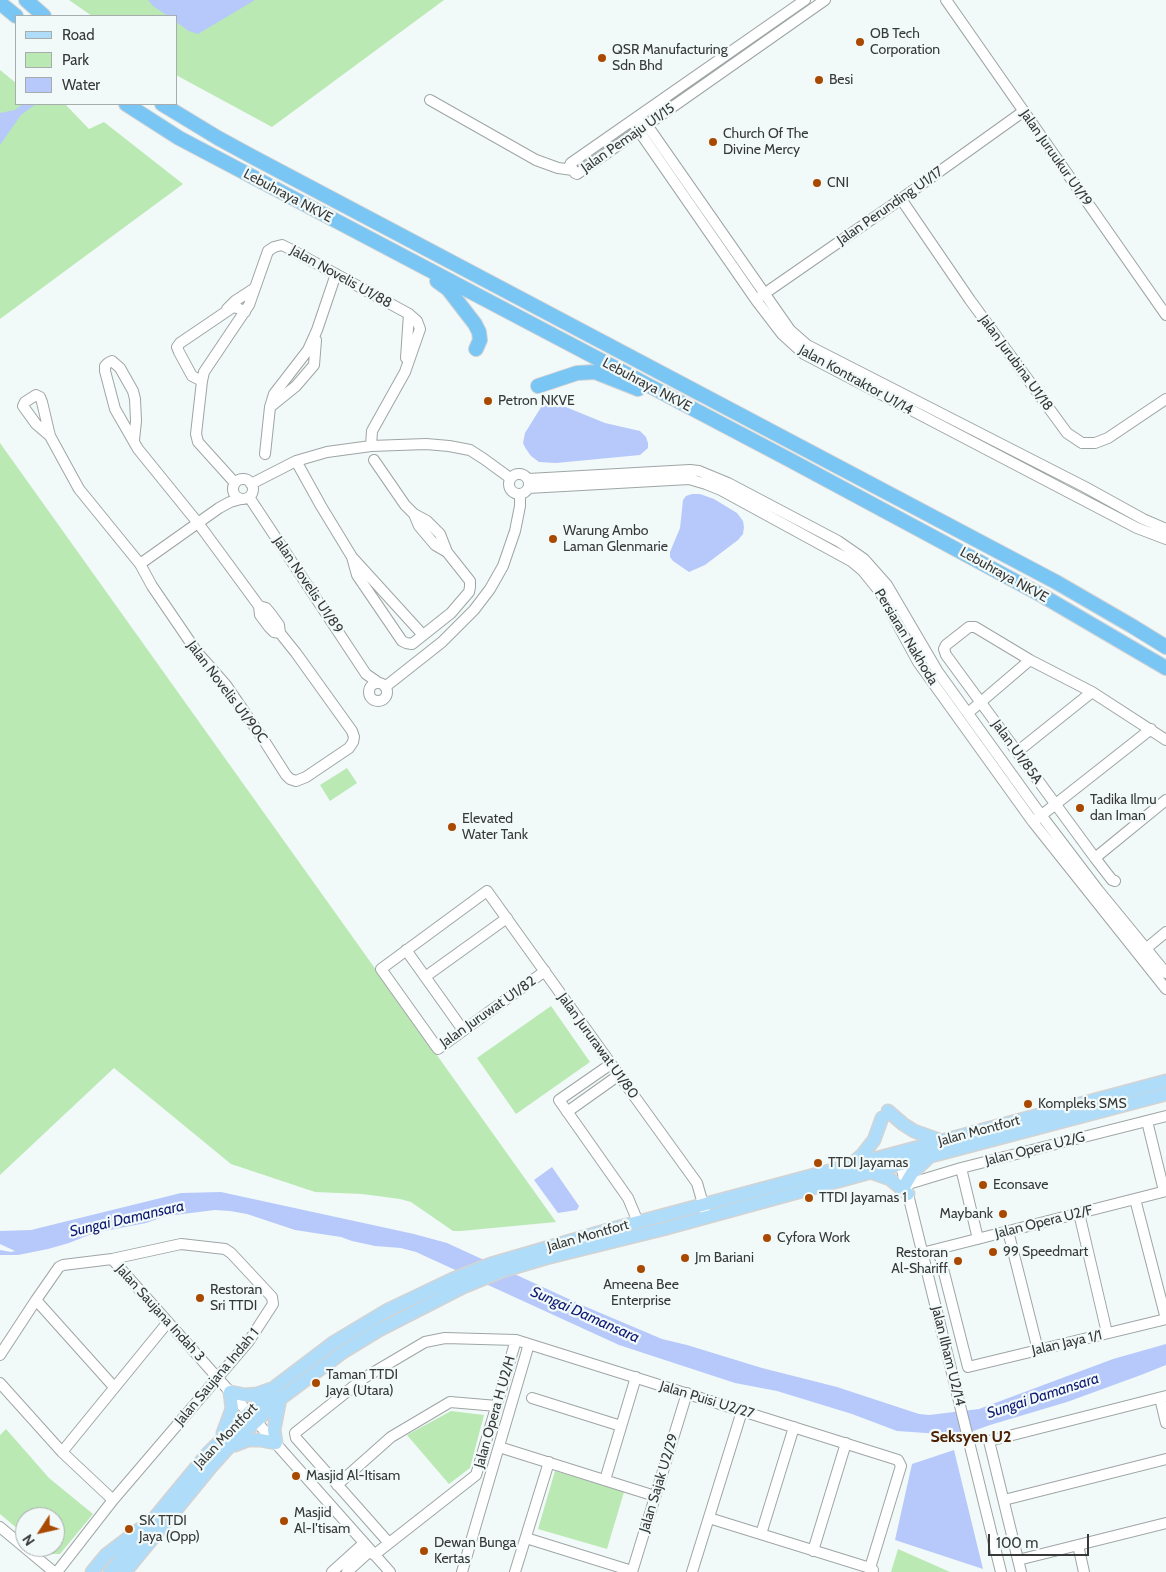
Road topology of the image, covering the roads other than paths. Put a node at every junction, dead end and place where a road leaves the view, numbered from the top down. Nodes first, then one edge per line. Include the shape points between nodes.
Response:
1 (26, 0) edge
2 (805, 0) edge
3 (825, 0) edge
4 (946, 0) edge
5 (0, 3) edge
6 (15, 15) edge
7 (43, 15) edge
8 (430, 100) dead end
9 (128, 105) edge
10 (164, 105) edge
11 (1024, 111) junction
12 (636, 118) junction
13 (642, 128) junction
14 (573, 170) junction
15 (901, 199) junction
16 (386, 248) junction
17 (336, 274) junction
18 (255, 288) junction
19 (765, 294) junction
20 (756, 300) junction
21 (227, 310) junction
22 (245, 312) junction
23 (1166, 315) edge
24 (476, 349) dead end
25 (202, 381) junction
26 (538, 386) dead end
27 (1166, 399) edge
28 (50, 436) dead end
29 (134, 440) junction
30 (371, 446) junction
31 (265, 454) dead end
32 (296, 460) junction
33 (374, 460) dead end
34 (790, 460) junction
35 (510, 478) junction
36 (251, 484) junction
37 (234, 486) junction
38 (525, 487) junction
39 (245, 498) junction
40 (219, 508) junction
41 (198, 523) junction
42 (1166, 529) edge
43 (1166, 540) edge
44 (352, 557) junction
45 (140, 564) junction
46 (375, 583) junction
47 (366, 589) junction
48 (423, 635) junction
49 (1166, 647) edge
50 (1030, 660) junction
51 (1166, 668) edge
52 (1092, 692) junction
53 (980, 702) junction
54 (968, 713) junction
55 (1151, 729) junction
56 (1166, 740) edge
57 (1017, 752) junction
58 (1166, 800) edge
59 (1056, 804) junction
60 (1042, 815) junction
61 (1033, 822) junction
62 (1095, 858) junction
63 (1115, 882) dead end
64 (507, 918) junction
65 (1166, 932) edge
66 (406, 950) junction
67 (1142, 952) junction
68 (545, 971) junction
69 (1166, 973) edge
70 (426, 977) junction
71 (1166, 988) edge
72 (463, 1030) junction
73 (612, 1064) junction
74 (619, 1075) junction
75 (1166, 1081) edge
76 (1166, 1094) edge
77 (567, 1112) junction
78 (1166, 1116) edge
79 (1147, 1121) junction
80 (942, 1141) junction
81 (931, 1156) junction
82 (899, 1161) junction
83 (849, 1166) junction
84 (961, 1168) junction
85 (870, 1172) junction
86 (906, 1189) junction
87 (1165, 1191) edge
88 (1135, 1199) junction
89 (703, 1204) junction
90 (1079, 1213) junction
91 (707, 1217) junction
92 (638, 1222) junction
93 (1008, 1231) junction
94 (978, 1239) junction
95 (938, 1249) junction
96 (922, 1253) junction
97 (112, 1259) junction
98 (36, 1300) junction
99 (1166, 1319) edge
100 (168, 1322) junction
101 (1107, 1333) junction
102 (516, 1340) junction
103 (529, 1344) junction
104 (1038, 1350) junction
105 (0, 1355) edge
106 (636, 1377) junction
107 (218, 1378) junction
108 (0, 1383) edge
109 (114, 1387) junction
110 (230, 1392) junction
111 (278, 1393) junction
112 (686, 1393) junction
113 (1163, 1397) edge
114 (532, 1398) dead end
115 (497, 1406) junction
116 (742, 1411) junction
117 (252, 1417) junction
118 (1166, 1423) edge
119 (621, 1426) junction
120 (794, 1427) junction
121 (276, 1443) junction
122 (846, 1443) junction
123 (224, 1444) junction
124 (499, 1447) junction
125 (62, 1452) junction
126 (1166, 1459) edge
127 (549, 1462) junction
128 (605, 1480) junction
129 (337, 1485) junction
130 (655, 1496) junction
131 (113, 1500) junction
132 (1004, 1500) junction
133 (709, 1518) junction
134 (152, 1520) junction
135 (1166, 1523) edge
136 (0, 1527) edge
137 (761, 1534) junction
138 (526, 1538) junction
139 (389, 1543) junction
140 (1078, 1545) junction
141 (369, 1550) junction
142 (813, 1551) junction
143 (1018, 1560) junction
144 (871, 1570) edge
145 (56, 1572) edge
146 (92, 1572) edge
147 (110, 1572) edge
148 (125, 1572) edge
149 (332, 1572) edge
150 (347, 1572) edge
151 (390, 1572) edge
152 (462, 1572) edge
153 (515, 1572) edge
154 (632, 1572) edge
155 (692, 1572) edge
156 (1001, 1572) edge
157 (1021, 1572) edge
158 (1084, 1572) edge

1 - 7 highway
2 - 12 street, Jalan Pemaju U1/15
3 - 13 street, Jalan Pemaju U1/15
4 - 11 street, Jalan Juruukur U1/19
5 - 6 highway
8 - 14 street via 536,160
9 - 16 highway, Lebuhraya NKVE via 179,138
10 - 49 highway, Lebuhraya NKVE via 251,156 1056,582
11 - 15 street, Jalan Perunding U1/17
11 - 23 street, Jalan Juruukur U1/19
12 - 13 street, Jalan Kontraktor U1/14
12 - 14 street, Jalan Pemaju U1/15 via 571,163
13 - 14 street, Jalan Pemaju U1/15 via 577,174
13 - 19 street, Jalan Kontraktor U1/14
13 - 20 street, Jalan Kontraktor U1/14
15 - 19 street, Jalan Perunding U1/17
15 - 27 street, Jalan Jurubina U1/18 via 970,300 1068,433 1082,443 1095,443 1108,438
16 - 24 highway via 448,290 480,332
16 - 34 highway, Lebuhraya NKVE
17 - 18 street, Jalan Novelis U1/88 via 282,245 268,251
17 - 30 street, Jalan Novelis U1/88 via 409,314 420,329 405,372 372,431
17 - 31 street via 308,350 274,394
18 - 21 street
18 - 22 street, Jalan Novelis U1/88
19 - 20 street, Jalan Perunding U1/17
19 - 42 street, Jalan Kontraktor U1/14 via 790,330 807,345
20 - 43 street, Jalan Kontraktor U1/14 via 782,334 804,354 1137,528
21 - 22 street via 233,307
21 - 25 street via 178,347 192,376
22 - 25 street, Jalan Novelis U1/88 via 204,372
25 - 37 street, Jalan Novelis U1/88 via 196,434 198,442
26 - 34 highway via 578,373 595,372
28 - 45 street via 79,488
29 - 29 street via 114,409 105,371 108,362 112,361 120,368 133,391
29 - 41 street
30 - 32 street
30 - 35 street via 426,444 470,450
32 - 36 street
32 - 44 street
33 - 48 street via 424,533 448,552 470,581 469,592 451,613
34 - 51 highway, Lebuhraya NKVE via 1043,596
35 - 38 street via 518,473 524,474
35 - 38 street via 509,488 513,492
36 - 37 street via 239,480
36 - 39 street via 252,493
37 - 39 street via 234,493
37 - 40 street
38 - 39 street, Jalan Novelis U1/89 via 516,531 490,590 442,642 378,686 366,674
38 - 54 street, Persiaran Nakhoda via 690,470 728,482 838,541 864,559 887,585 938,672
38 - 61 street, Persiaran Nakhoda via 689,479 721,490 851,561 880,592 918,662
39 - 40 street
40 - 41 street
41 - 45 street
41 - 45 street, Jalan Novelis U1/90C via 258,606 260,615 296,653 352,731 354,738 349,748 306,778 290,779 226,685 197,652
44 - 46 street
44 - 47 street via 357,575
46 - 47 street
46 - 48 street
47 - 48 street via 402,641 412,644
50 - 52 street
50 - 53 street
50 - 53 street, Jalan U1/85A via 972,626 946,645 946,655
52 - 55 street
52 - 57 street
53 - 54 street
53 - 57 street, Jalan U1/85A
54 - 60 street, Persiaran Nakhoda
55 - 56 street
55 - 59 street
57 - 59 street, Jalan U1/85A
58 - 62 street
59 - 60 street
59 - 62 street, Jalan U1/85A
60 - 61 street
60 - 67 street, Persiaran Nakhoda
61 - 67 street, Persiaran Nakhoda
62 - 63 street, Jalan U1/85A
64 - 66 street, Jalan Jururawat U1/80 via 487,892
64 - 68 street, Jalan Jururawat U1/80
64 - 70 street
65 - 67 street
66 - 70 street
66 - 72 street, Jalan Juruwat U1/82 via 381,969 438,1049
67 - 69 street, Persiaran Nakhoda
67 - 71 street, Persiaran Nakhoda
68 - 72 street, Jalan Juruwat U1/82
68 - 73 street, Jalan Jururawat U1/80
70 - 72 street
73 - 74 street, Jalan Jururawat U1/80
73 - 77 street via 559,1100
74 - 77 street
74 - 89 street, Jalan Jururawat U1/80 via 697,1183
75 - 80 main road, Jalan Montfort
76 - 81 main road, Jalan Montfort
77 - 92 street via 628,1198
78 - 79 street, Jalan Opera U2/G
79 - 84 street, Jalan Opera U2/G
79 - 87 street
80 - 82 main road, Jalan Montfort
80 - 83 main road via 914,1131 885,1114 874,1140
81 - 82 main road, Jalan Montfort
81 - 86 main road via 918,1165
82 - 83 main road, Jalan Montfort
82 - 85 main road, Jalan Montfort
82 - 86 street, Jalan Ilham U2/14
83 - 89 main road, Jalan Montfort
84 - 86 street, Jalan Opera U2/G
84 - 94 street
85 - 86 main road
85 - 91 main road, Jalan Montfort
86 - 96 street, Jalan Ilham U2/14
87 - 88 street, Jalan Opera U2/F
88 - 90 street, Jalan Opera U2/F
88 - 99 street
89 - 91 street, Jalan Jururawat U1/80
89 - 92 main road, Jalan Montfort
90 - 93 street, Jalan Opera U2/F
90 - 101 street
91 - 111 main road, Jalan Montfort via 546,1258 463,1287 403,1317
92 - 111 main road, Jalan Montfort via 492,1264 430,1290 333,1342
93 - 94 street, Jalan Opera U2/F
93 - 104 street
94 - 95 street, Jalan Opera U2/F
95 - 96 street, Jalan Opera U2/F
95 - 104 street, Jalan Jaya 1/1 via 968,1366
96 - 156 street, Jalan Ilham U2/14
97 - 98 street, Jalan Saujana Indah 1 via 59,1267
97 - 100 street, Jalan Saujana Indah 3
97 - 107 street, Jalan Saujana Indah 1 via 181,1244 225,1249 272,1297 273,1304 249,1341
98 - 105 street, Jalan Saujana Indah 1
98 - 109 street
99 - 101 street, Jalan Jaya 1/1
100 - 107 street, Jalan Saujana Indah 3
100 - 109 street
101 - 104 street, Jalan Jaya 1/1
102 - 103 street, Jalan Puisi U2/27
102 - 115 street, Jalan Opera H U2/H
102 - 129 street, Jalan Puisi U2/27 via 445,1338 425,1342 364,1378 295,1433
103 - 106 street, Jalan Puisi U2/27
103 - 124 street
106 - 112 street, Jalan Puisi U2/27
106 - 119 street
107 - 110 street, Jalan Saujana Indah 3
107 - 131 street, Jalan Saujana Indah 1
108 - 125 street
109 - 125 street
110 - 111 main road via 245,1395
110 - 117 street, Jalan Saujana Indah 3
110 - 123 main road via 232,1409
111 - 117 main road, Jalan Montfort
111 - 121 main road via 274,1430
112 - 116 street, Jalan Puisi U2/27
112 - 130 street, Jalan Sajak U2/29
113 - 118 street
113 - 132 street via 989,1441
114 - 119 street
115 - 129 street via 450,1402 390,1437
115 - 139 street, Jalan Opera H U2/H via 476,1475
116 - 120 street, Jalan Puisi U2/27
116 - 133 street
117 - 121 street, Jalan Saujana Indah 3
117 - 123 main road, Jalan Montfort
119 - 128 street
120 - 122 street, Jalan Puisi U2/27
120 - 137 street
121 - 123 main road via 248,1440
121 - 141 street, Jalan Saujana Indah 3
122 - 142 street
122 - 144 street, Jalan Puisi U2/27 via 898,1460 901,1466
123 - 134 main road, Jalan Montfort
123 - 148 main road, Jalan Montfort via 211,1467
124 - 127 street
124 - 152 street
125 - 131 street
126 - 132 street
127 - 128 street
127 - 138 street
128 - 130 street
129 - 139 street
130 - 154 street, Jalan Sajak U2/29
131 - 145 street, Jalan Saujana Indah 1
132 - 143 street
133 - 137 street
133 - 155 street
134 - 146 main road via 106,1555
134 - 147 main road, Jalan Montfort
135 - 140 street
136 - 145 street
137 - 142 street
138 - 153 street
138 - 154 street
139 - 141 street, Jalan Opera H U2/H
140 - 143 street
140 - 158 street
141 - 149 street
141 - 150 street
141 - 151 street, Jalan Saujana Indah 3
142 - 144 street
143 - 157 street

